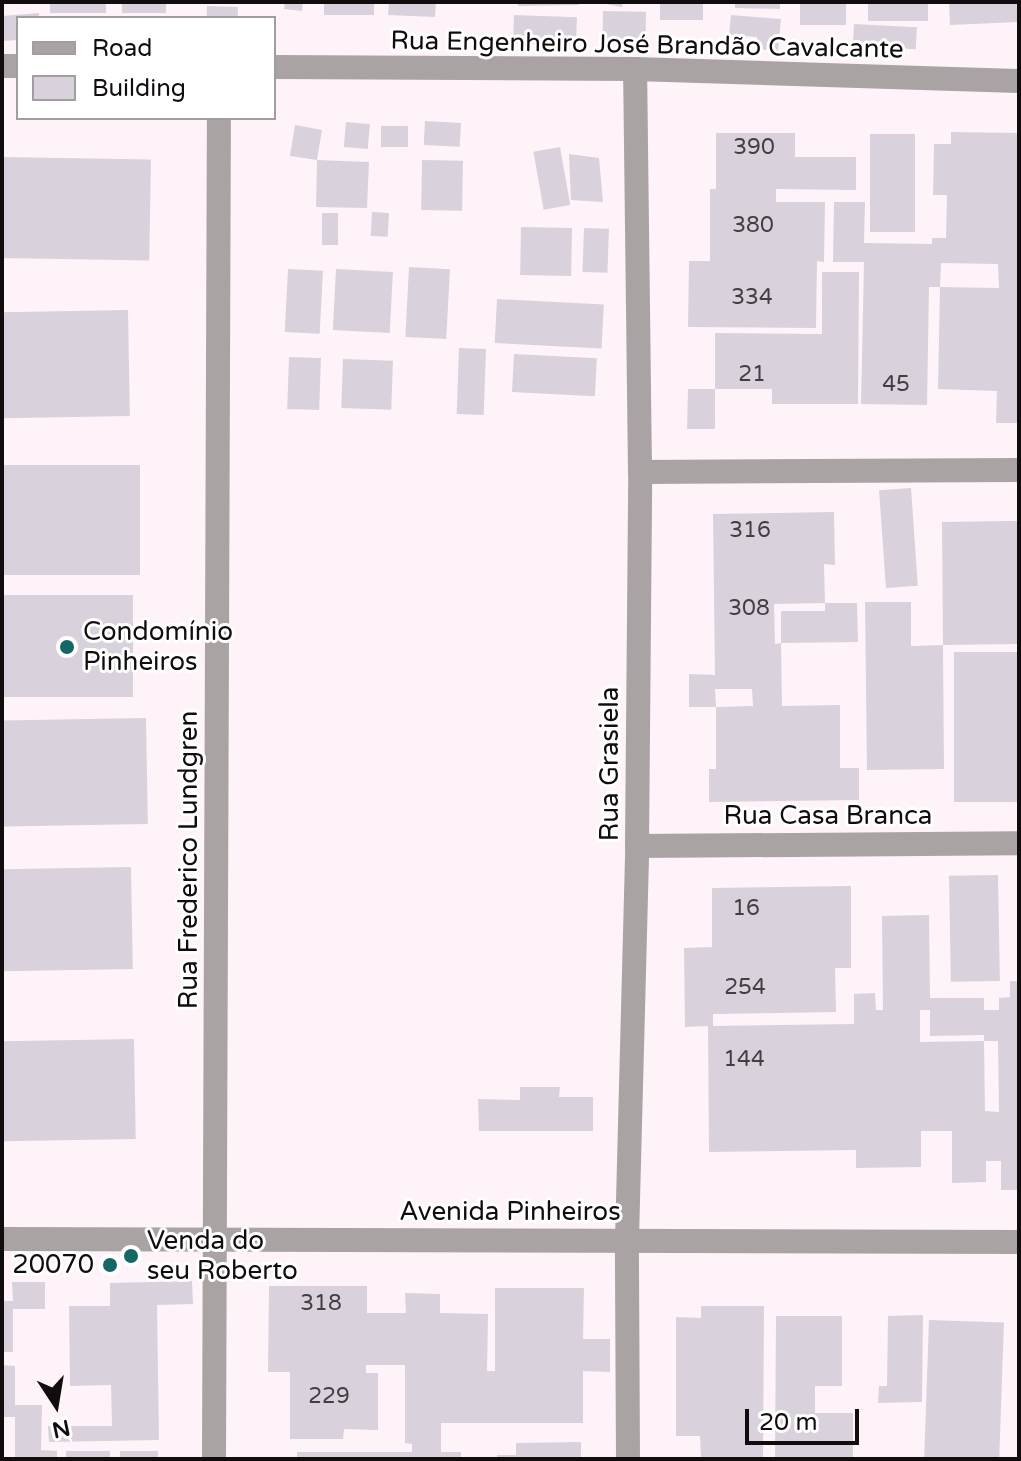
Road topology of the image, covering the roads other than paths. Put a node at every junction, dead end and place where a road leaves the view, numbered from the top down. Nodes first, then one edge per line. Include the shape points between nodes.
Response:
1 (276, 67) edge
2 (635, 69) junction
3 (1019, 81) edge
4 (219, 120) edge
5 (1019, 470) edge
6 (640, 472) junction
7 (1019, 843) edge
8 (637, 846) junction
9 (217, 1237) junction
10 (2, 1239) edge
11 (627, 1239) junction
12 (1019, 1242) edge
13 (214, 1459) edge
14 (628, 1459) edge

1 - 2 street, Rua Engenheiro José Brandão Cavalcante
2 - 3 street, Rua Engenheiro José Brandão Cavalcante
2 - 6 street, Rua Grasiela
4 - 9 street, Rua Frederico Lundgren
5 - 6 street
6 - 8 street, Rua Grasiela
7 - 8 street, Rua Casa Branca
8 - 11 street, Rua Grasiela
9 - 10 street, Avenida Pinheiros
9 - 11 street, Avenida Pinheiros
9 - 13 street, Rua Frederico Lundgren
11 - 12 street, Avenida Pinheiros
11 - 14 street, Rua Grasiela

